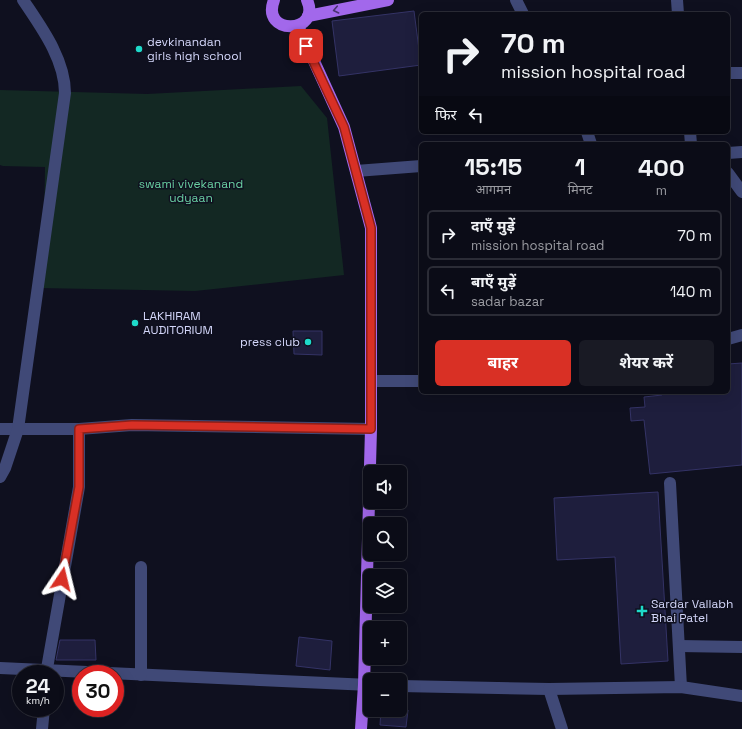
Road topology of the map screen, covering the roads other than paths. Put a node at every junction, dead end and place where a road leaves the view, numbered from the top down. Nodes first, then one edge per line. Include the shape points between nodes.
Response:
1 (23, 0) edge
2 (273, 0) edge
3 (307, 0) edge
4 (388, 0) edge
5 (516, 0) edge
6 (677, 0) edge
7 (522, 12) edge
8 (678, 12) edge
9 (308, 16) junction
10 (298, 26) junction
11 (742, 73) edge
12 (730, 74) edge
13 (742, 152) edge
14 (730, 153) edge
15 (419, 166) edge
16 (356, 171) junction
17 (730, 176) edge
18 (742, 192) edge
19 (742, 335) edge
20 (730, 338) edge
21 (371, 381) junction
22 (419, 381) edge
23 (0, 429) edge
24 (18, 429) junction
25 (79, 429) junction
26 (371, 429) junction
27 (0, 478) edge
28 (670, 483) dead end
29 (141, 567) dead end
30 (679, 646) junction
31 (742, 647) edge
32 (47, 665) edge
33 (0, 668) edge
34 (12, 669) edge
35 (64, 673) edge
36 (367, 673) edge
37 (141, 675) junction
38 (363, 685) edge
39 (407, 686) edge
40 (681, 687) junction
41 (549, 690) junction
42 (742, 696) edge
43 (363, 714) edge
44 (43, 717) edge
45 (42, 729) edge
46 (361, 729) edge
47 (562, 729) edge

1 - 24 street via 42,29 61,68 65,93
2 - 10 main road via 273,15 277,22 283,26
3 - 9 main road via 310,9
4 -> 9 main road
5 - 7 street
6 - 8 street
9 - 10 main road
10 - 16 main road via 344,127
11 - 12 street
13 - 14 street
15 - 16 street
16 - 21 main road via 371,228
17 - 18 street
19 - 20 street
21 - 22 street
21 - 26 main road
23 - 24 street
24 - 25 street
24 - 27 street
25 - 26 street via 132,425
25 - 32 street via 79,487
26 - 36 main road
28 - 30 street
29 - 37 street
30 - 31 street
30 - 40 street
33 - 34 street
35 - 37 street
37 - 38 street
39 - 41 street
40 - 41 street
40 - 42 street
41 - 47 street
43 - 46 main road
44 - 45 street

